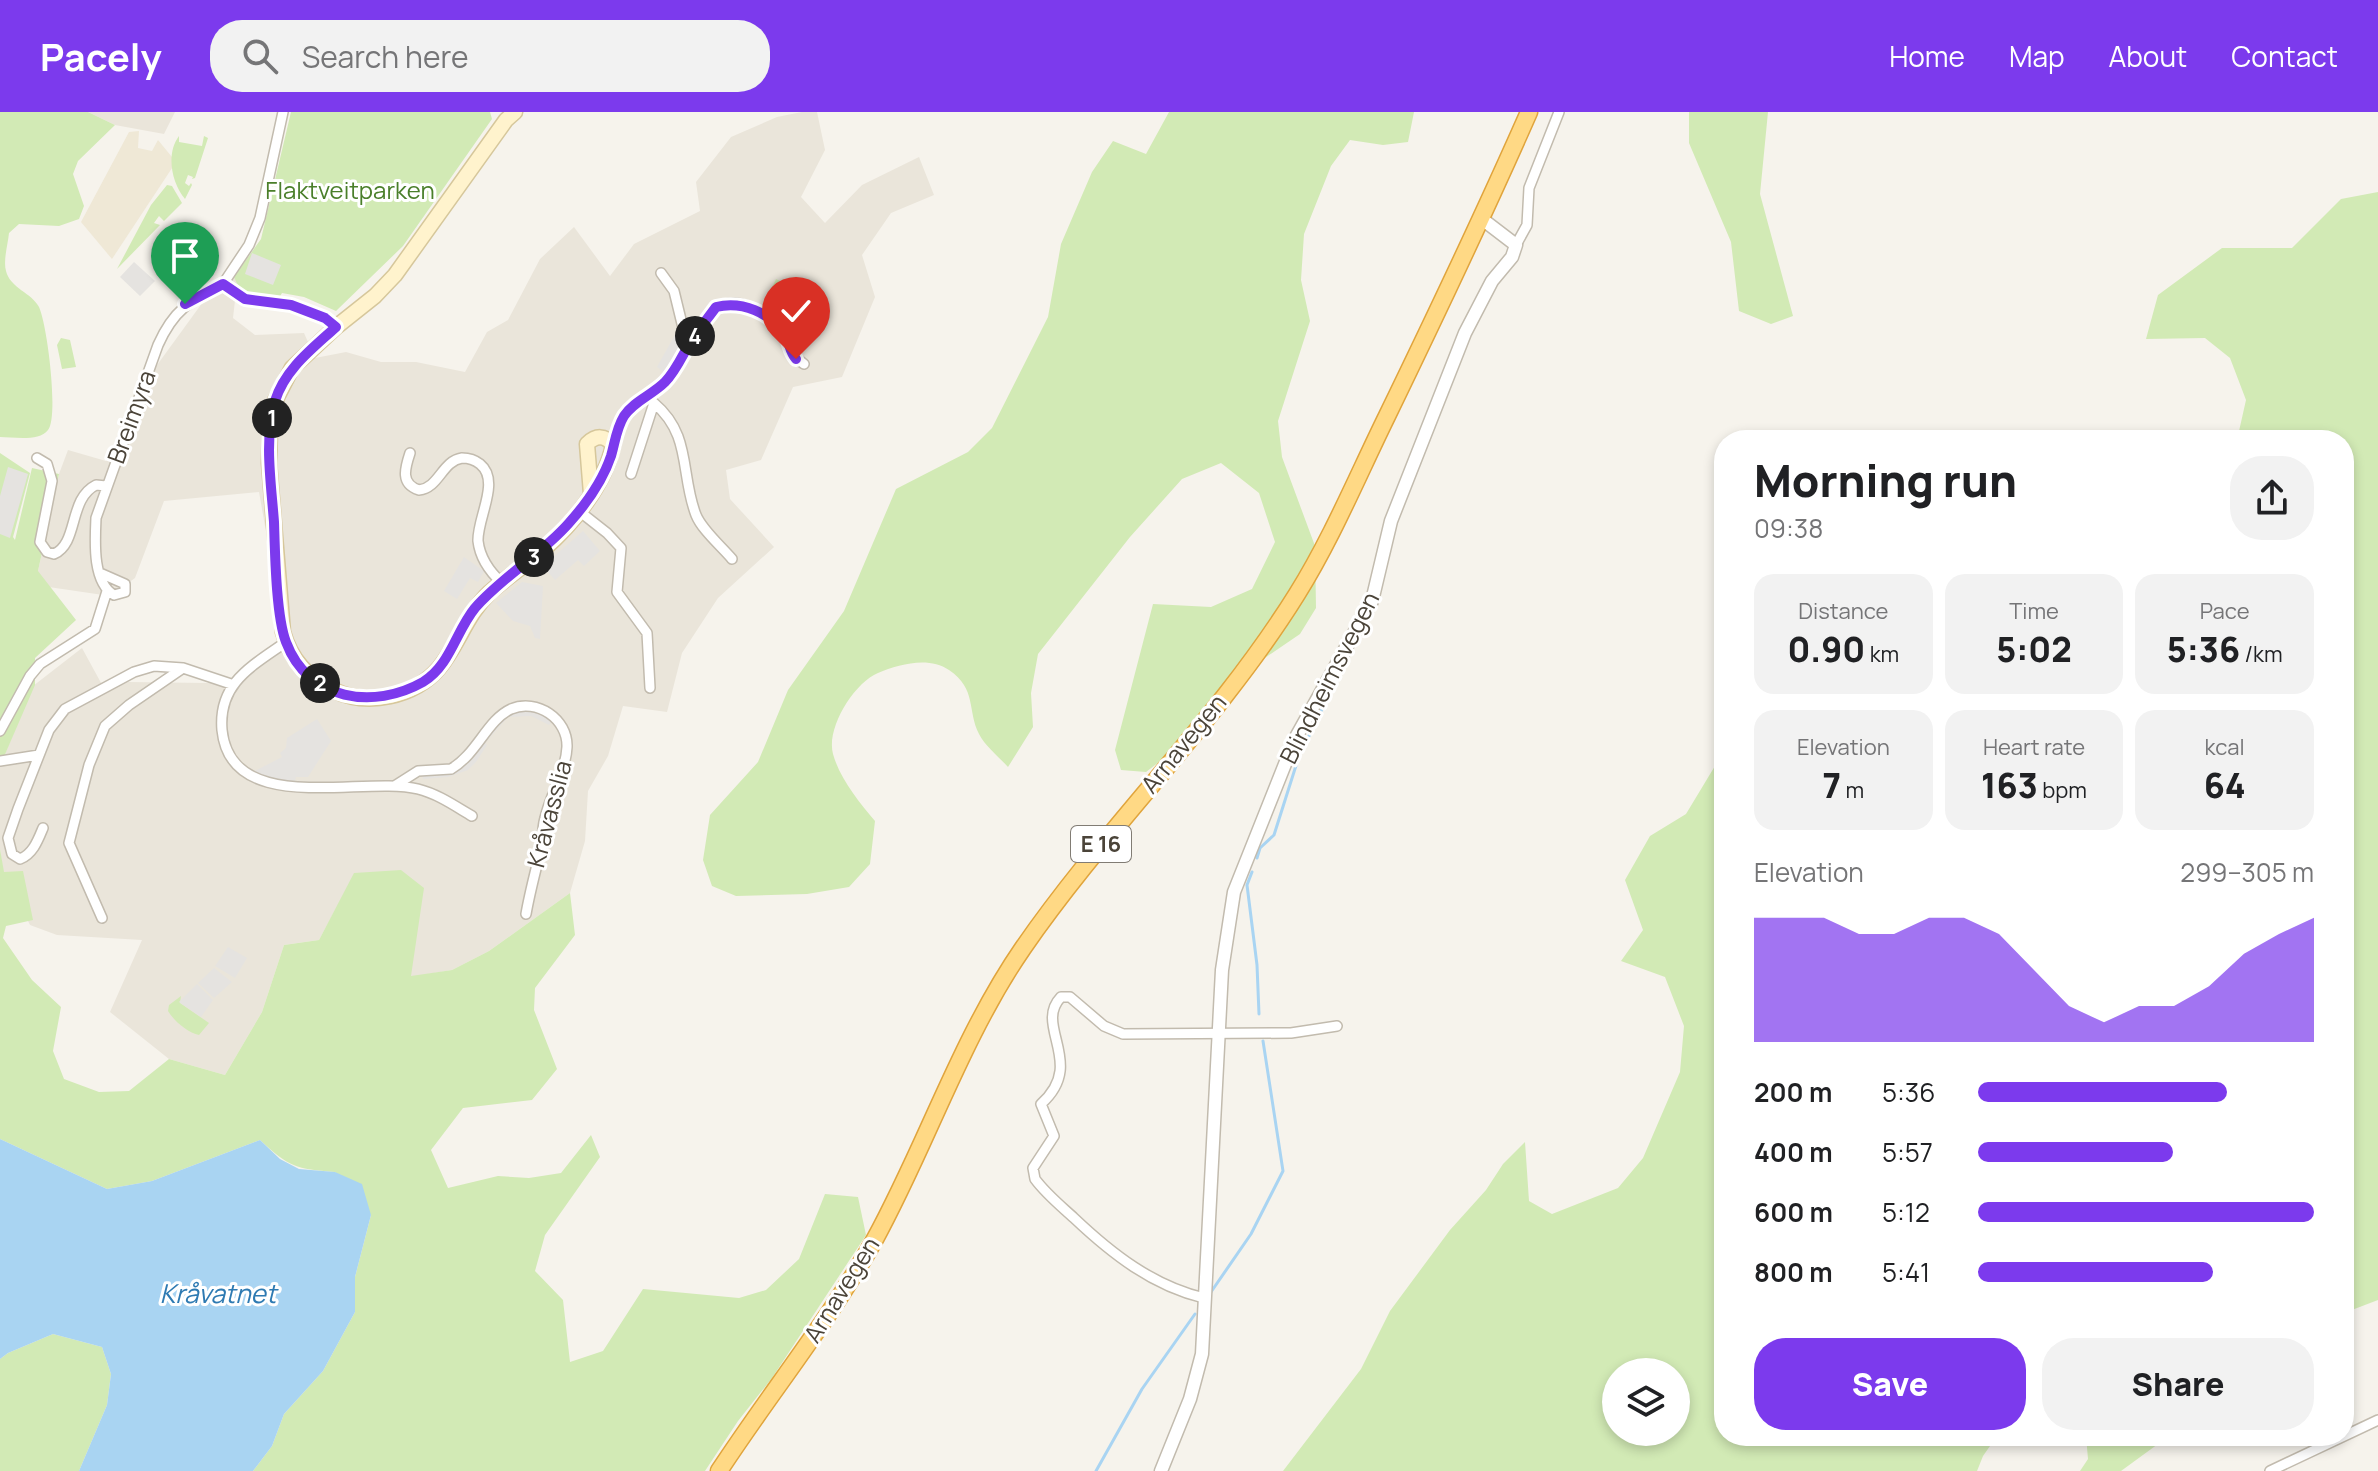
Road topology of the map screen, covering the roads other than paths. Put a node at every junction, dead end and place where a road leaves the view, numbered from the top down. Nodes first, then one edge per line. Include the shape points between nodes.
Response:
1 (283, 112) edge
2 (515, 112) edge
3 (1529, 112) edge
4 (1559, 112) edge
5 (1482, 219) junction
6 (1516, 245) junction
7 (661, 273) dead end
8 (223, 284) junction
9 (336, 327) junction
10 (692, 339) junction
11 (804, 364) dead end
12 (651, 400) junction
13 (613, 445) junction
14 (410, 453) dead end
15 (37, 458) dead end
16 (631, 474) dead end
17 (106, 486) junction
18 (591, 494) junction
19 (579, 511) junction
20 (732, 559) dead end
21 (100, 573) junction
22 (502, 583) junction
23 (107, 591) junction
24 (286, 642) junction
25 (183, 668) junction
26 (231, 684) junction
27 (650, 688) dead end
28 (0, 731) edge
29 (39, 755) junction
30 (0, 761) edge
31 (396, 785) junction
32 (472, 816) dead end
33 (43, 828) dead end
34 (526, 914) dead end
35 (102, 918) dead end
36 (1337, 1026) dead end
37 (1219, 1034) junction
38 (1204, 1298) junction
39 (2378, 1420) edge
40 (2354, 1431) edge
41 (2323, 1446) edge
42 (719, 1471) edge
43 (1161, 1471) edge
44 (2270, 1471) edge

1 - 8 street, Breimyra via 260,218
2 - 9 main road via 395,275
3 - 5 highway, Arnavegen / E 16
4 - 6 street, Blindheimsvegen via 1529,188 1527,225
5 - 6 street
5 - 42 highway, Arnavegen / E 16 via 1297,593 1232,686 1021,950 976,1028 858,1269
6 - 37 street, Blindheimsvegen via 1465,333 1391,521 1372,601 1295,739 1234,892
7 - 10 street via 674,291 684,332
8 - 9 street via 245,299 299,308
8 - 17 street, Breimyra via 185,304 166,328
9 - 24 main road via 292,368 275,401 270,429 275,551
10 - 11 street via 716,307 751,307 787,338 791,353
10 - 12 street
12 - 13 street via 635,403 626,412
12 - 16 street
12 - 20 street via 666,413 683,449 696,518
13 - 18 main road
13 - 18 main road via 598,436 587,444
14 - 22 street via 405,478 419,490 432,486 461,458 486,470 488,489 478,541 484,561
15 - 17 street, Breimyra via 47,464 52,481 40,542 47,552 54,554 64,546 82,496 96,485
17 - 21 street, Breimyra via 96,518
18 - 19 main road
19 - 22 main road via 545,549
19 - 27 street via 621,548 617,592 647,633
21 - 23 street, Breimyra
21 - 23 street via 125,584 120,595
22 - 24 main road via 473,610 440,666 393,696 367,699 332,690 310,675
23 - 28 street via 95,629 40,664
24 - 26 street
25 - 26 street
25 - 29 street via 143,668 76,702 57,717
25 - 35 street via 105,726 89,765 69,843
26 - 31 street, Kråvasslia via 222,717 225,744 254,778 285,786
29 - 30 street
29 - 33 street via 8,838 12,854 26,857
31 - 32 street, Kråvasslia via 437,795
31 - 34 street, Kråvasslia via 418,771 455,767 497,718 516,707 542,709 558,721 566,755 545,818
36 - 37 street
37 - 38 street, Blindheimsvegen
37 - 38 street via 1123,1034 1104,1026 1074,1000 1061,997 1052,1015 1061,1070 1055,1089 1041,1104 1054,1136 1036,1160 1033,1174 1106,1249 1131,1266
38 - 43 street, Blindheimsvegen via 1197,1376
39 - 40 street
41 - 44 street

